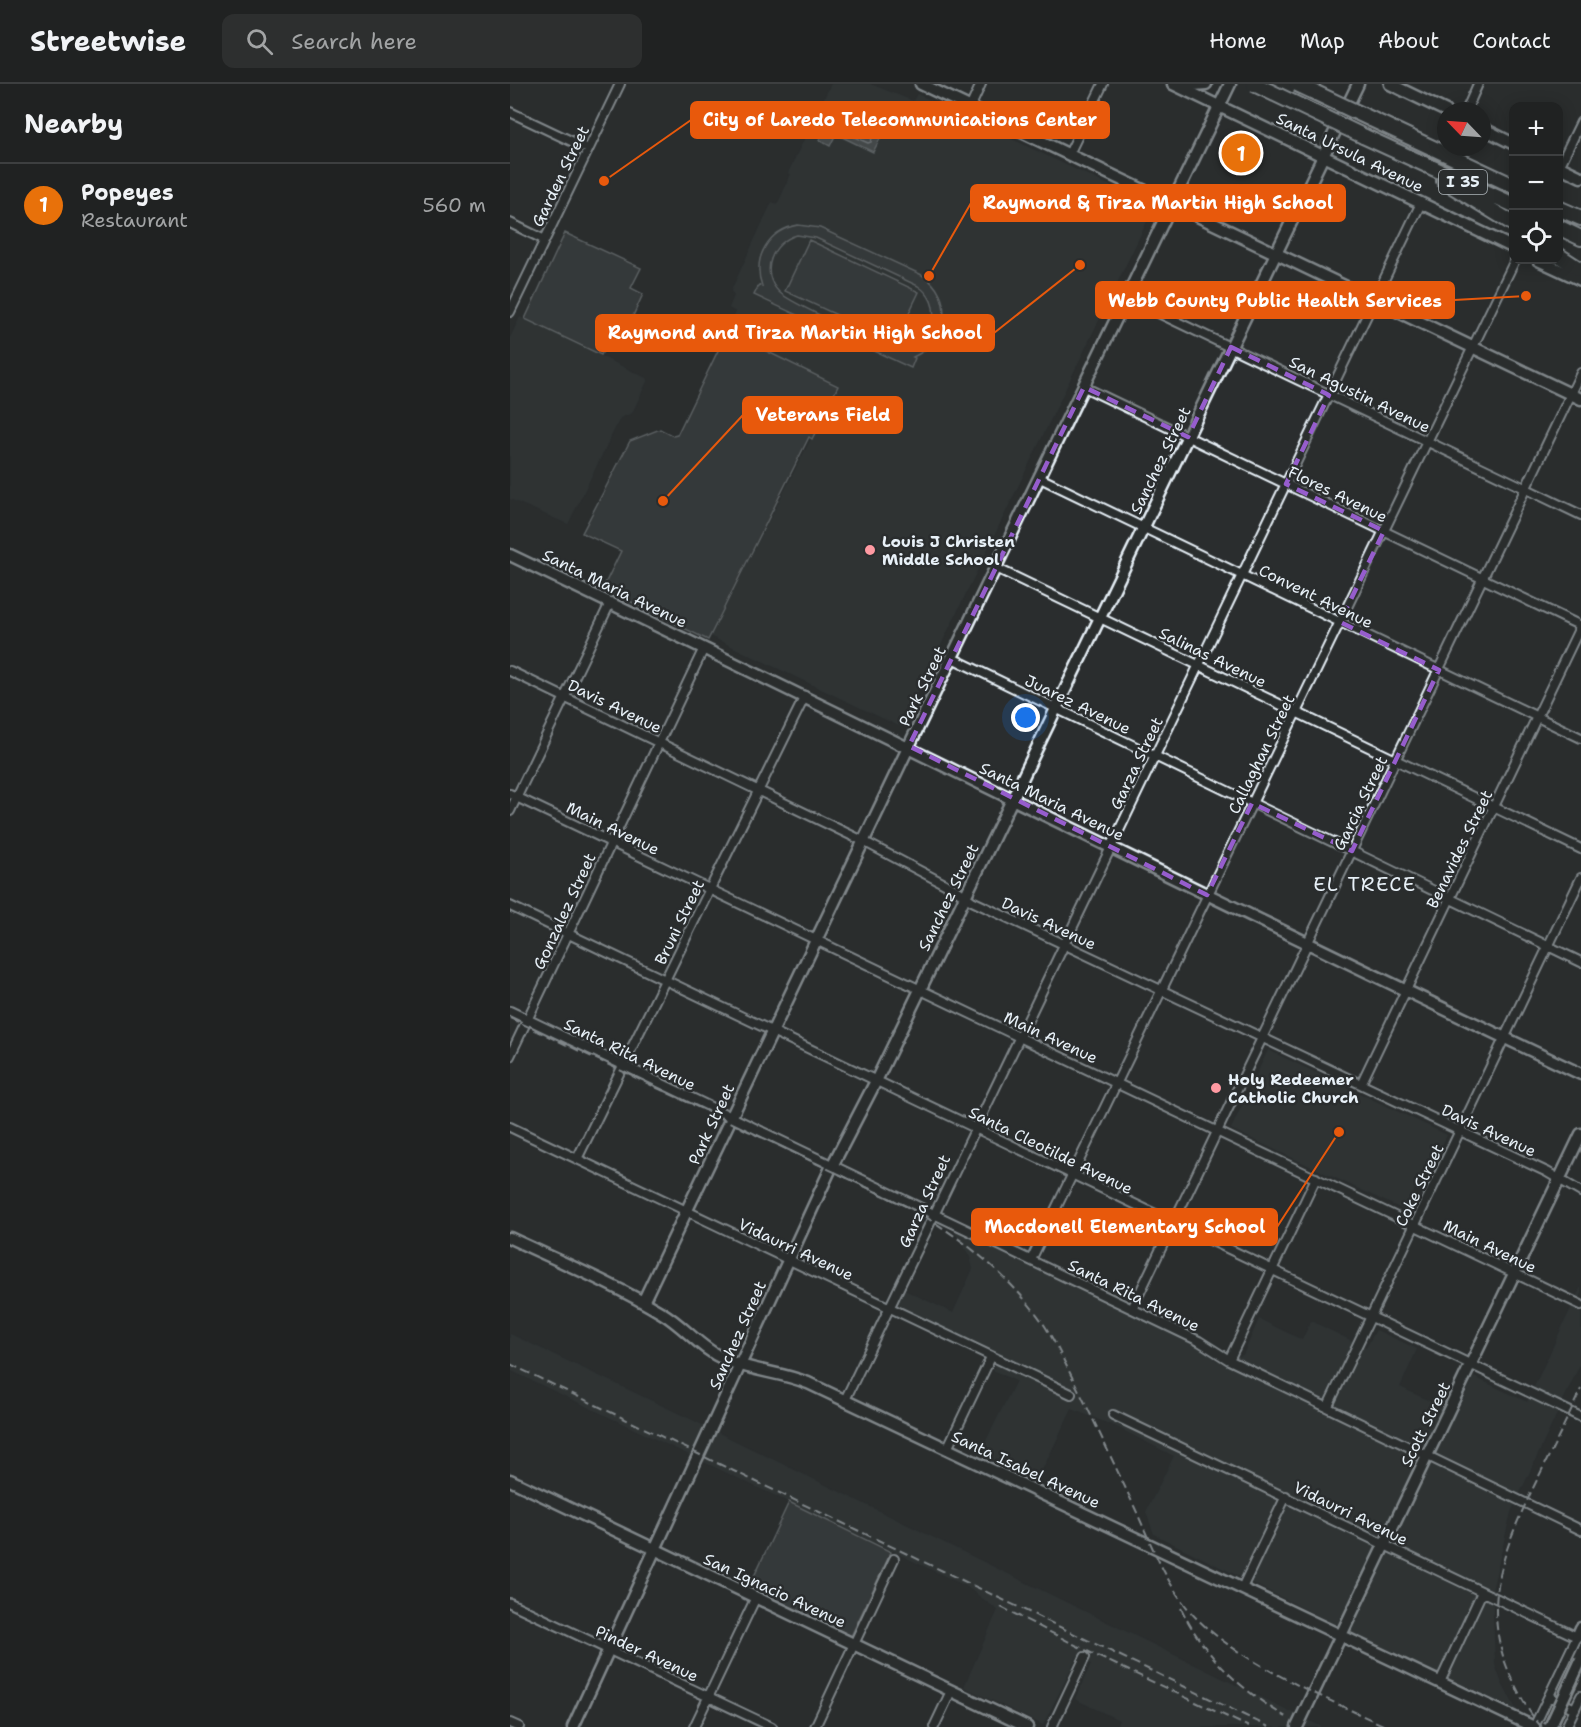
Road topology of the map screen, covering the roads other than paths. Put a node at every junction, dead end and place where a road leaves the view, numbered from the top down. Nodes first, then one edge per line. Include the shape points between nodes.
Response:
1 (620, 84) edge
2 (921, 84) edge
3 (981, 84) edge
4 (1103, 84) edge
5 (1206, 84) edge
6 (1230, 84) edge
7 (1254, 84) edge
8 (1297, 84) edge
9 (1358, 84) edge
10 (1390, 84) edge
11 (1478, 84) edge
12 (1176, 85) edge
13 (1470, 102) edge
14 (1220, 106) junction
15 (1437, 107) edge
16 (970, 108) junction
17 (510, 112) edge
18 (1581, 122) edge
19 (1491, 133) edge
20 (1509, 142) edge
21 (588, 149) junction
22 (1069, 154) junction
23 (1324, 156) junction
24 (1563, 158) edge
25 (1412, 160) junction
26 (1563, 168) edge
27 (1581, 177) edge
28 (1509, 184) edge
29 (1173, 203) junction
30 (1421, 203) junction
31 (1509, 203) edge
32 (1563, 209) edge
33 (1581, 217) edge
34 (1509, 221) edge
35 (510, 223) edge
36 (1563, 229) edge
37 (1581, 238) edge
38 (545, 240) junction
39 (1509, 246) edge
40 (1277, 253) junction
41 (1563, 258) edge
42 (1513, 264) edge
43 (1547, 264) edge
44 (1581, 270) edge
45 (1581, 280) edge
46 (1127, 298) junction
47 (1375, 300) junction
48 (510, 312) edge
49 (1231, 347) junction
50 (1473, 347) junction
51 (1581, 373) edge
52 (1084, 387) junction
53 (1329, 394) junction
54 (1576, 396) edge
55 (1188, 437) junction
56 (1427, 441) junction
57 (1040, 478) junction
58 (1286, 484) junction
59 (1526, 489) junction
60 (1581, 515) edge
61 (1144, 528) junction
62 (1384, 531) junction
63 (511, 558) edge
64 (996, 568) junction
65 (1242, 575) junction
66 (1483, 579) junction
67 (610, 603) junction
68 (1100, 618) junction
69 (1340, 622) junction
70 (1581, 625) edge
71 (704, 648) junction
72 (952, 658) junction
73 (1198, 665) junction
74 (1439, 670) junction
75 (510, 671) edge
76 (805, 696) junction
77 (564, 697) junction
78 (1056, 708) junction
79 (1296, 712) junction
80 (1537, 717) junction
81 (1581, 738) edge
82 (659, 743) junction
83 (909, 746) junction
84 (1155, 756) junction
85 (1396, 760) junction
86 (759, 791) junction
87 (513, 795) edge
88 (1013, 798) junction
89 (1252, 803) junction
90 (1494, 807) junction
91 (510, 811) edge
92 (863, 841) junction
93 (612, 842) junction
94 (1111, 846) junction
95 (1581, 849) edge
96 (1352, 851) junction
97 (1581, 878) edge
98 (710, 890) junction
99 (1207, 895) junction
100 (965, 896) junction
101 (1450, 899) junction
102 (510, 906) edge
103 (568, 934) junction
104 (816, 940) junction
105 (1063, 944) junction
106 (1307, 944) junction
107 (1548, 946) junction
108 (1581, 962) edge
109 (666, 981) junction
110 (920, 990) junction
111 (1161, 990) junction
112 (1406, 991) junction
113 (510, 1011) edge
114 (527, 1019) junction
115 (772, 1031) junction
116 (1018, 1036) junction
117 (1262, 1038) junction
118 (1504, 1038) junction
119 (510, 1056) edge
120 (621, 1065) junction
121 (1581, 1074) edge
122 (876, 1081) junction
123 (1117, 1083) junction
124 (1361, 1084) junction
125 (731, 1117) junction
126 (510, 1127) edge
127 (974, 1128) junction
128 (1218, 1131) junction
129 (1460, 1131) junction
130 (1581, 1134) edge
131 (577, 1159) junction
132 (832, 1167) junction
133 (1072, 1175) junction
134 (1316, 1178) junction
135 (1559, 1179) junction
136 (1581, 1192) edge
137 (687, 1212) junction
138 (932, 1214) junction
139 (1173, 1223) junction
140 (1415, 1225) junction
141 (510, 1238) edge
142 (788, 1260) junction
143 (1031, 1260) junction
144 (1272, 1270) junction
145 (1514, 1273) junction
146 (643, 1302) junction
147 (1581, 1305) edge
148 (889, 1308) junction
149 (1132, 1309) junction
150 (1371, 1317) junction
151 (991, 1358) junction
152 (1229, 1360) junction
153 (739, 1364) junction
154 (1470, 1365) junction
155 (1071, 1394) dead end
156 (845, 1400) junction
157 (1328, 1406) junction
158 (1113, 1415) dead end
159 (1581, 1417) edge
160 (947, 1449) junction
161 (1426, 1455) junction
162 (510, 1480) edge
163 (1286, 1496) junction
164 (1581, 1530) edge
165 (1385, 1544) junction
166 (654, 1549) junction
167 (894, 1559) dead end
168 (1242, 1588) junction
169 (1482, 1592) junction
170 (756, 1597) junction
171 (510, 1603) edge
172 (1579, 1633) edge
173 (1341, 1636) junction
174 (854, 1644) junction
175 (609, 1650) junction
176 (1085, 1657) dead end
177 (1581, 1660) edge
178 (1440, 1682) junction
179 (951, 1691) junction
180 (1549, 1696) junction
181 (1581, 1696) edge
182 (708, 1697) junction
183 (1575, 1709) junction
184 (510, 1723) edge
185 (519, 1727) edge
186 (573, 1727) edge
187 (694, 1727) edge
188 (772, 1727) edge
189 (815, 1727) edge
190 (934, 1727) edge
191 (1027, 1727) edge
192 (1052, 1727) edge
193 (1297, 1727) edge
194 (1534, 1727) edge
195 (1550, 1727) edge
196 (1566, 1727) edge

1 - 21 street, Garden Street
2 - 16 main road
3 - 16 street
4 - 22 street
5 - 12 main road
6 - 14 main road, Park Street
7 - 25 highway, I 35, bridge
8 - 28 highway, I 35, bridge
9 - 23 main road, Sanchez Street
10 - 15 main road
11 - 13 street
12 - 14 main road, Santa Ursula Avenue
14 - 23 main road, Santa Ursula Avenue
14 - 29 main road, Park Street
16 - 22 main road
17 - 21 street
18 - 24 street
19 - 20 main road
21 - 38 street, Garden Street
22 - 29 main road
23 - 30 main road, Santa Ursula Avenue
23 - 40 main road, Sanchez Street
25 - 31 highway, I 35
25 - 34 highway
26 - 27 main road
29 - 40 main road
29 - 46 main road, Park Street
30 - 39 main road, Santa Ursula Avenue
30 - 47 street, Garza Street
32 - 33 highway
35 - 38 street
36 - 37 highway
38 - 48 street, Garden Street
40 - 47 main road
40 - 49 main road, Sanchez Street
41 - 44 highway
42 - 50 street, Callaghan Street
43 - 45 main road
46 - 49 street, San Agustin Avenue
46 - 52 main road, Park Street
47 - 50 main road
47 - 53 street, Garza Street
49 - 53 street, San Agustin Avenue
49 - 55 main road, Sanchez Street
50 - 54 main road
50 - 56 street, Callaghan Street
51 - 54 street, Garcia Street
52 - 55 street, Flores Avenue
52 - 57 main road, Park Street
53 - 56 street, San Agustin Avenue
53 - 58 street, Garza Street
54 - 59 street, Garcia Street
55 - 58 street, Flores Avenue
55 - 61 main road, Sanchez Street
56 - 59 street, San Agustin Avenue
56 - 62 street, Callaghan Street
57 - 61 street, Convent Avenue
57 - 64 main road, Park Street
58 - 62 street, Flores Avenue
58 - 65 street, Garza Street
59 - 60 street, San Agustin Avenue
59 - 66 street, Garcia Street
61 - 65 street, Convent Avenue
61 - 68 main road, Sanchez Street
62 - 66 street, Flores Avenue
62 - 69 street, Callaghan Street
63 - 67 main road, Santa Maria Avenue
64 - 68 street, Salinas Avenue
64 - 72 main road, Park Street
65 - 69 street, Convent Avenue
65 - 73 street, Garza Street
66 - 70 street, Flores Avenue
66 - 74 street, Garcia Street
67 - 71 main road, Santa Maria Avenue
67 - 77 street
68 - 73 street, Salinas Avenue
68 - 78 main road, Sanchez Street
69 - 74 street, Convent Avenue
69 - 79 street, Callaghan Street
70 - 80 street, Benavides Street
71 - 76 main road, Santa Maria Avenue
71 - 82 street, Gonzalez Street
72 - 78 street, Juarez Avenue
72 - 83 main road, Park Street
73 - 79 street, Salinas Avenue
73 - 84 street, Garza Street
74 - 80 street, Convent Avenue
74 - 85 street, Garcia Street
75 - 77 street, Davis Avenue
76 - 83 main road, Santa Maria Avenue
76 - 86 street, Bruni Street
77 - 82 street, Davis Avenue
77 - 87 street
78 - 84 street, Juarez Avenue
78 - 88 main road, Sanchez Street
79 - 85 street, Salinas Avenue
79 - 89 street, Callaghan Street
80 - 81 street, Convent Avenue
80 - 90 street, Benavides Street
82 - 86 street, Davis Avenue
82 - 93 street, Gonzalez Street
83 - 88 main road, Santa Maria Avenue
83 - 92 main road, Park Street
84 - 89 street, Juarez Avenue
84 - 94 street, Garza Street
85 - 90 street, Salinas Avenue
85 - 96 street, Garcia Street
86 - 92 street, Davis Avenue
86 - 98 street, Bruni Street
87 - 91 street
87 - 93 street, Main Avenue
88 - 94 main road, Santa Maria Avenue
88 - 100 main road, Sanchez Street
89 - 96 street, Juarez Avenue
89 - 99 street, Callaghan Street
90 - 95 street, Salinas Avenue
90 - 101 street, Benavides Street
92 - 100 street, Davis Avenue
92 - 104 main road, Park Street
93 - 98 street, Main Avenue
93 - 103 street, Gonzalez Street
94 - 99 main road, Santa Maria Avenue
94 - 105 street, Garza Street
96 - 101 street, Juarez Avenue
96 - 106 street, Garcia Street
97 - 107 street, Coke Street
98 - 104 street, Main Avenue
98 - 109 street, Bruni Street
99 - 106 main road, Santa Maria Avenue
99 - 111 street, Callaghan Street
100 - 105 street, Davis Avenue
100 - 110 main road, Sanchez Street
101 - 107 street, Juarez Avenue
101 - 112 street, Benavides Street
102 - 103 street, Santa Cleotilde Avenue
103 - 109 street, Santa Cleotilde Avenue
103 - 114 street, Gonzalez Street
104 - 110 street, Main Avenue
104 - 115 main road, Park Street
105 - 111 street, Davis Avenue
105 - 116 street, Garza Street
106 - 112 main road, Santa Maria Avenue
106 - 117 street, Garcia Street
107 - 108 street, Juarez Avenue
107 - 118 street, Coke Street
109 - 115 street, Santa Cleotilde Avenue
109 - 120 street, Bruni Street
110 - 116 street, Main Avenue
110 - 122 main road, Sanchez Street
111 - 117 street, Davis Avenue
111 - 123 street, Callaghan Street
112 - 118 main road, Santa Maria Avenue
112 - 124 street, Benavides Street
113 - 114 street, Santa Rita Avenue
114 - 119 street, Gonzalez Street
114 - 120 street, Santa Rita Avenue
115 - 122 street, Santa Cleotilde Avenue
115 - 125 main road, Park Street
116 - 123 street, Main Avenue
116 - 127 street, Garza Street
117 - 124 street, Davis Avenue
117 - 128 street, Garcia Street
118 - 121 main road, Santa Maria Avenue
118 - 129 street, Coke Street
120 - 125 street, Santa Rita Avenue
120 - 131 street, Bruni Street
122 - 127 street, Santa Cleotilde Avenue
122 - 132 main road, Sanchez Street
123 - 128 street, Main Avenue
123 - 133 street, Callaghan Street
124 - 129 street, Davis Avenue
125 - 132 street, Santa Rita Avenue
125 - 137 main road, Park Street
126 - 131 street, Vidaurri Avenue
127 - 133 street, Santa Cleotilde Avenue
127 - 138 street, Garza Street
128 - 134 street, Main Avenue
128 - 139 street, Garcia Street
129 - 135 street, Davis Avenue
129 - 140 street, Coke Street
130 - 135 main road, Scott Street
131 - 137 street, Vidaurri Avenue
132 - 138 street, Santa Rita Avenue
132 - 142 main road, Sanchez Street
133 - 139 street, Santa Cleotilde Avenue
133 - 143 street, Callaghan Street
134 - 140 street, Main Avenue
134 - 144 street
135 - 136 street, Davis Avenue
135 - 145 main road, Scott Street
137 - 142 street, Vidaurri Avenue
137 - 146 main road, Park Street
138 - 143 street, Santa Rita Avenue
138 - 148 street, Garza Street
139 - 144 street, Santa Cleotilde Avenue
139 - 149 street, Garcia Street
140 - 145 street, Main Avenue
140 - 150 street, Coke Street
141 - 146 main road, Santa Isabel Avenue
142 - 148 street, Vidaurri Avenue
142 - 153 main road, Sanchez Street
143 - 149 street, Santa Rita Avenue
144 - 150 street, Santa Cleotilde Avenue
144 - 152 street
145 - 147 street, Main Avenue
145 - 154 main road, Scott Street
146 - 153 main road, Santa Isabel Avenue via 714,1353
148 - 151 street, Vidaurri Avenue
148 - 156 street, Garza Street
149 - 152 street, Santa Rita Avenue
150 - 154 street, Santa Cleotilde Avenue
150 - 157 street, Coke Street
151 - 155 street, Vidaurri Avenue
151 - 160 street
152 - 157 street, Santa Rita Avenue
153 - 156 main road, Santa Isabel Avenue via 790,1376
153 - 166 main road, Sanchez Street
154 - 159 street, Santa Cleotilde Avenue
154 - 161 main road, Scott Street
156 - 160 main road, Santa Isabel Avenue
157 - 161 street, Santa Rita Avenue
158 - 163 street, Vidaurri Avenue
160 - 168 main road, Santa Isabel Avenue
161 - 164 street, Santa Rita Avenue
161 - 165 main road, Scott Street
162 - 166 main road, San Ignacio Avenue
163 - 165 street, Vidaurri Avenue
163 - 168 street
165 - 169 street, Vidaurri Avenue
165 - 173 main road, Scott Street
166 - 170 main road, San Ignacio Avenue
166 - 175 main road, Sanchez Street
167 - 174 street
168 - 173 main road, Santa Isabel Avenue
169 - 172 street, Vidaurri Avenue
169 - 178 street
170 - 174 main road, San Ignacio Avenue
170 - 182 street
171 - 175 street, Pinder Avenue
172 - 180 street
173 - 178 main road, Santa Isabel Avenue
173 - 193 main road, Scott Street
174 - 179 main road, San Ignacio Avenue
174 - 189 street
175 - 182 street, Pinder Avenue
175 - 186 main road, Sanchez Street
176 - 192 street
177 - 195 main road, bridge
178 - 194 main road, Santa Isabel Avenue
179 - 190 street
179 - 191 main road, San Ignacio Avenue
180 - 183 street
180 - 194 street
181 - 183 street
182 - 187 street
182 - 188 street, Pinder Avenue
183 - 196 street
184 - 185 street

